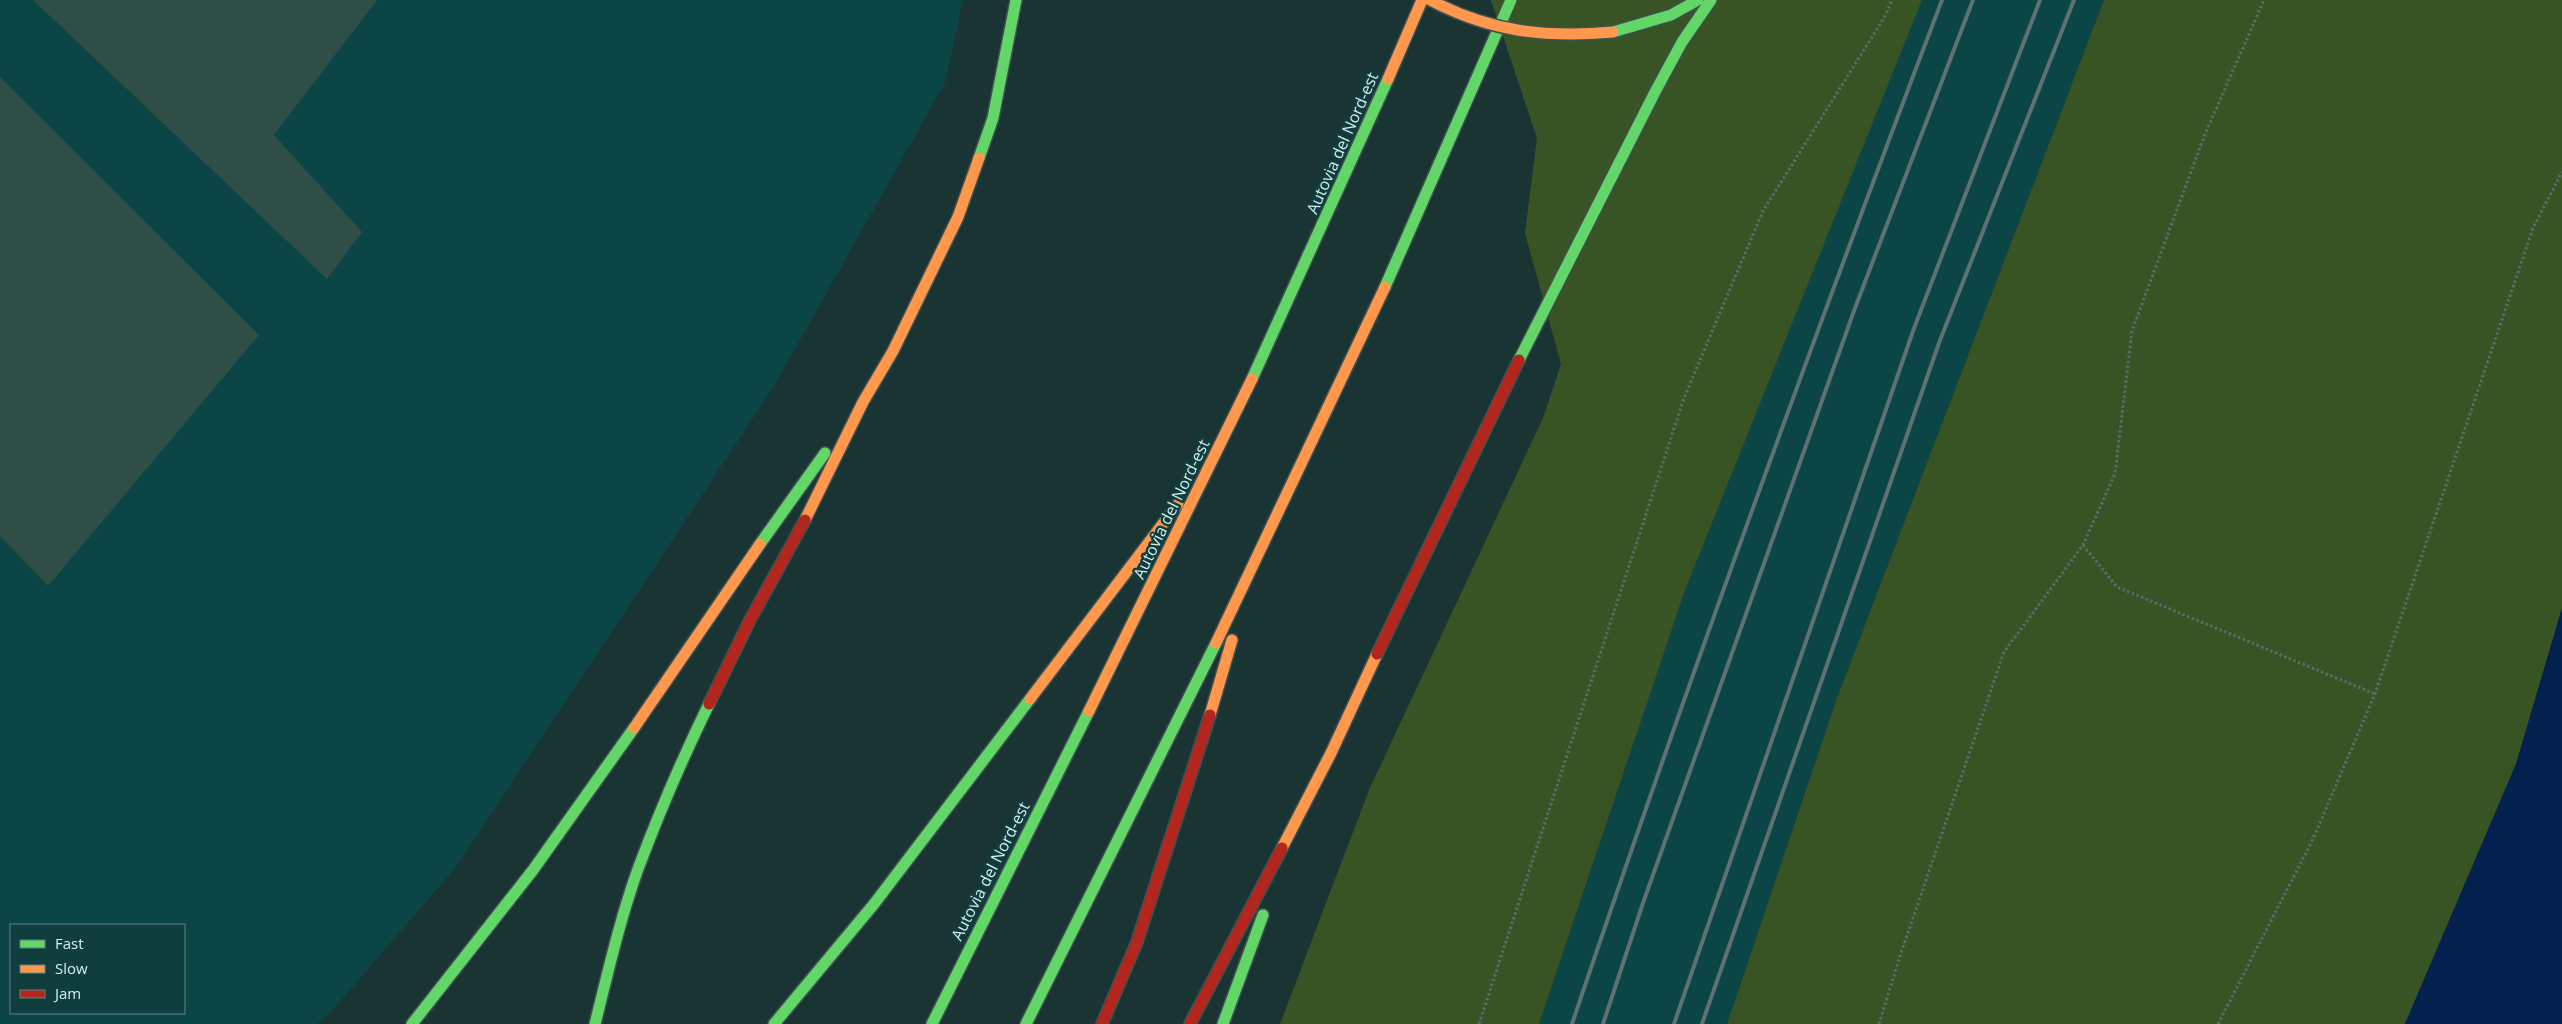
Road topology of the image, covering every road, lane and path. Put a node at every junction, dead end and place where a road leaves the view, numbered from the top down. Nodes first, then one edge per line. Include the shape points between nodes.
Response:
1 (1016, 0) edge
2 (1422, 0) edge
3 (1430, 0) edge
4 (1510, 0) edge
5 (1698, 0) edge
6 (1712, 0) edge
7 (1892, 0) edge
8 (2264, 0) edge
9 (2562, 172) edge
10 (863, 402) junction
11 (1216, 455) junction
12 (2083, 546) junction
13 (1251, 572) junction
14 (2375, 694) junction
15 (1300, 812) junction
16 (412, 1024) edge
17 (595, 1024) edge
18 (774, 1024) edge
19 (932, 1024) edge
20 (1026, 1024) edge
21 (1102, 1024) edge
22 (1190, 1024) edge
23 (1223, 1024) edge
24 (1479, 1024) edge
25 (1879, 1024) edge
26 (2218, 1024) edge

1 - 10 main road via 993,118 979,163 926,286
2 - 11 main road, Autovia del Nord-est via 1362,142
3 - 5 main road, bridge via 1478,22 1526,34 1569,36 1613,32 1671,14
4 - 13 main road via 1460,123
6 - 15 main road via 1682,42 1542,312
7 - 24 path via 1884,18 1763,211 1684,398
8 - 12 path via 2204,134 2132,332 2115,474
9 - 14 path via 2533,228
10 - 16 main road via 785,506 703,630 533,870
10 - 17 main road via 694,734 638,870
11 - 18 main road via 874,904
11 - 19 main road, Autovia del Nord-est
12 - 14 path via 2117,587
12 - 25 path via 2004,652 1900,953
13 - 20 main road
13 - 21 main road via 1199,754 1138,942
14 - 26 path via 2313,839
15 - 22 main road
15 - 23 main road

